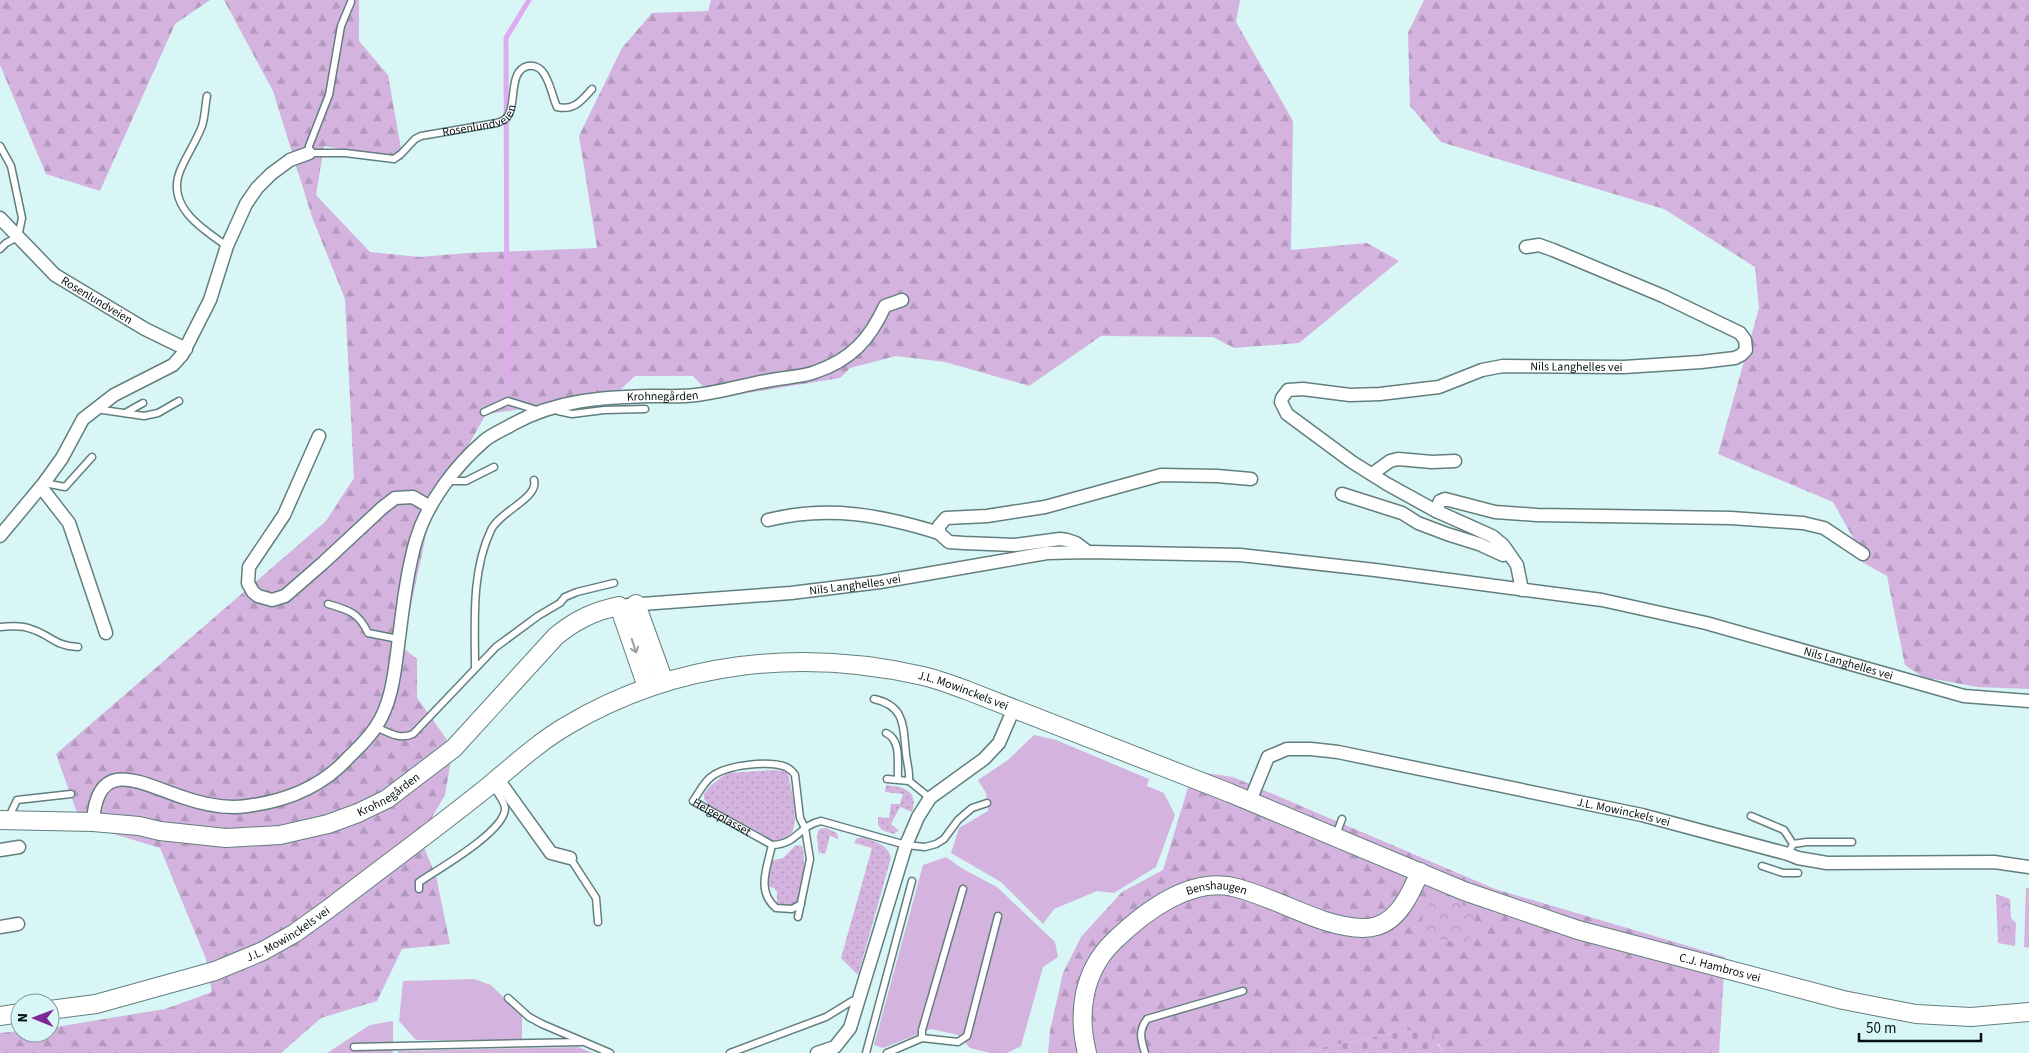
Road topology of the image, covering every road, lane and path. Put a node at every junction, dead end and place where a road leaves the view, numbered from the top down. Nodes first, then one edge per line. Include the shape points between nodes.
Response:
1 (352, 2) dead end
2 (592, 89) dead end
3 (207, 96) dead end
4 (0, 146) edge
5 (309, 153) junction
6 (0, 218) edge
7 (18, 237) junction
8 (227, 246) junction
9 (1526, 247) dead end
10 (0, 249) edge
11 (902, 300) dead end
12 (186, 349) junction
13 (179, 401) dead end
14 (143, 404) dead end
15 (555, 406) junction
16 (95, 409) junction
17 (645, 409) dead end
18 (541, 411) junction
19 (484, 412) dead end
20 (124, 414) junction
21 (319, 436) dead end
22 (92, 457) dead end
23 (1455, 461) dead end
24 (494, 467) dead end
25 (1372, 474) junction
26 (1252, 479) dead end
27 (534, 480) dead end
28 (448, 481) junction
29 (42, 485) junction
30 (1342, 494) dead end
31 (430, 506) junction
32 (1436, 511) junction
33 (768, 520) dead end
34 (939, 533) junction
35 (0, 536) edge
36 (1088, 552) junction
37 (1508, 552) junction
38 (1863, 554) dead end
39 (614, 583) dead end
40 (1522, 590) junction
41 (328, 604) dead end
42 (628, 605) junction
43 (0, 627) edge
44 (106, 634) dead end
45 (398, 639) junction
46 (78, 647) dead end
47 (475, 667) junction
48 (656, 684) junction
49 (874, 699) dead end
50 (2029, 701) edge
51 (1014, 708) junction
52 (376, 727) junction
53 (886, 732) dead end
54 (887, 779) dead end
55 (898, 779) junction
56 (494, 781) junction
57 (910, 782) junction
58 (71, 794) dead end
59 (930, 798) junction
60 (1250, 801) junction
61 (987, 803) dead end
62 (1751, 816) dead end
63 (1342, 819) dead end
64 (4, 820) edge
65 (93, 822) junction
66 (805, 828) junction
67 (1336, 836) junction
68 (1852, 842) dead end
69 (772, 845) junction
70 (906, 845) junction
71 (19, 846) dead end
72 (1791, 849) junction
73 (0, 850) edge
74 (570, 858) joint
75 (1762, 866) dead end
76 (2029, 867) edge
77 (1420, 872) junction
78 (1798, 873) dead end
79 (912, 881) dead end
80 (420, 889) dead end
81 (963, 889) dead end
82 (802, 904) junction
83 (998, 916) dead end
84 (798, 917) dead end
85 (598, 922) dead end
86 (18, 924) dead end
87 (0, 927) edge
88 (1242, 991) dead end
89 (508, 998) dead end
90 (860, 1000) junction
91 (60, 1009) edge
92 (2029, 1012) edge
93 (922, 1038) junction
94 (581, 1042) junction
95 (354, 1047) dead end
96 (610, 1053) edge
97 (730, 1053) edge
98 (817, 1053) edge
99 (866, 1053) edge
100 (887, 1053) edge
101 (1087, 1053) edge
102 (1145, 1053) edge

1 - 5 lane via 341,26 329,95
2 - 5 lane, Rosenlundveien via 577,106 557,107 542,70 534,65 526,66 517,77 506,119 421,136 394,159 345,153
3 - 8 lane via 203,124 176,187 181,207
4 - 7 lane via 11,166 22,218
5 - 8 street, Rosenlundveien via 290,160 257,188 237,221
6 - 7 street, Rosenlundveien
7 - 10 lane
7 - 12 street, Rosenlundveien via 55,275 145,329
8 - 12 street, Rosenlundveien via 210,300
9 - 25 street, Nils Langhelles vei via 1539,245 1553,250 1663,296 1740,334 1745,340 1746,350 1735,358 1701,362 1624,367 1503,366 1423,390 1350,395 1303,389 1288,390 1284,394 1282,402 1287,414
11 - 15 street, Krohnegården via 885,306 861,346 814,373 696,395 590,398
12 - 16 street, Rosenlundveien via 173,365 114,395
13 - 20 lane via 158,413 144,416
14 - 20 lane
15 - 17 lane via 558,411 572,414
15 - 18 street, Krohnegården
16 - 20 lane
16 - 29 street, Rosenlundveien via 83,419 62,458
18 - 19 lane via 508,401
18 - 28 street, Krohnegården via 487,439
21 - 31 street via 284,515 248,567 248,583 258,596 272,600 285,596 395,498 413,497
22 - 29 lane via 65,487
23 - 25 street via 1398,458
24 - 28 lane via 466,482
25 - 32 street, Nils Langhelles vei
26 - 34 street via 1161,475 1037,508 946,518 939,526
27 - 47 lane via 531,494 504,514 492,528 483,552 477,582
28 - 31 street, Krohnegården
29 - 35 street, Rosenlundveien
29 - 44 street via 69,523
30 - 37 street via 1402,513 1418,523 1503,555
31 - 45 street, Krohnegården via 417,538
32 - 37 street, Nils Langhelles vei via 1492,536
32 - 38 street via 1445,498 1495,512 1537,515 1731,518 1803,523 1824,528
33 - 34 street, Nils Langhelles vei via 790,514 860,514
34 - 36 street, Nils Langhelles vei via 949,542 964,543 1015,545 1060,539 1076,543
36 - 40 street, Nils Langhelles vei via 1240,555
36 - 42 street, Nils Langhelles vei via 1047,553 880,582 791,593
37 - 40 street, Nils Langhelles vei via 1520,573
39 - 47 lane via 565,597 496,647
40 - 50 street, Nils Langhelles vei via 1602,600 1706,623 1964,696
41 - 45 lane via 347,609 362,619 368,633
42 - 48 main road
42 - 65 main road, Krohnegården via 600,610 576,621 556,636 454,748 387,799 358,813 310,829 259,837 226,838
43 - 46 lane via 33,629 60,645
45 - 52 street, Krohnegården via 390,694
47 - 52 lane via 413,734 400,737
48 - 51 main road, J.L. Mowinckels vei via 701,672 764,662 818,661 873,666 924,676
48 - 56 main road, J.L. Mowinckels vei via 567,725
49 - 57 lane via 889,703 900,715
51 - 59 street via 999,743 984,759
51 - 60 main road, J.L. Mowinckels vei
52 - 65 street, Krohnegården via 319,784 269,804 238,808 211,805 124,778 112,780 98,795
53 - 55 lane via 896,742
54 - 55 lane
55 - 57 lane
56 - 74 street via 550,853
56 - 80 lane via 505,809 498,824 481,841 419,882
56 - 91 main road, J.L. Mowinckels vei via 331,907 263,951 215,971 154,990
57 - 59 lane
58 - 64 lane via 17,800
59 - 70 street
60 - 67 main road, J.L. Mowinckels vei
60 - 72 street, J.L. Mowinckels vei via 1268,757 1287,749 1311,749 1642,815
61 - 70 lane via 972,808 936,844 920,848
62 - 72 lane via 1784,830
63 - 67 lane
64 - 65 main road, Krohnegården
66 - 69 lane via 794,840
66 - 69 lane, Helgeplasset via 800,818 795,775 788,768 776,764 734,766 710,778 693,802
66 - 70 lane via 821,821
66 - 82 lane, Helgeplasset via 810,859
67 - 77 main road, J.L. Mowinckels vei
68 - 72 lane via 1808,842
69 - 82 lane via 764,895 776,908 792,909
70 - 90 street
71 - 73 street
72 - 76 street, J.L. Mowinckels vei via 1798,858 1827,863 1994,862
74 - 85 lane via 596,898
75 - 78 lane via 1783,873
77 - 92 main road, C.J. Hambros vei via 1578,930 1844,1000 1916,1014 1971,1017
77 - 101 main road, Benshaugen via 1409,895 1390,921 1376,927 1336,924 1222,885 1169,898 1107,948 1090,977 1081,1013
79 - 99 lane
81 - 93 lane
82 - 84 lane, Helgeplasset
83 - 93 lane via 967,1036 958,1042
86 - 87 street
88 - 102 lane via 1146,1020 1140,1036
89 - 94 lane via 536,1020
90 - 97 lane via 852,1001 826,1017
90 - 98 street via 843,1038 835,1047
93 - 100 lane
94 - 95 lane
94 - 96 lane

